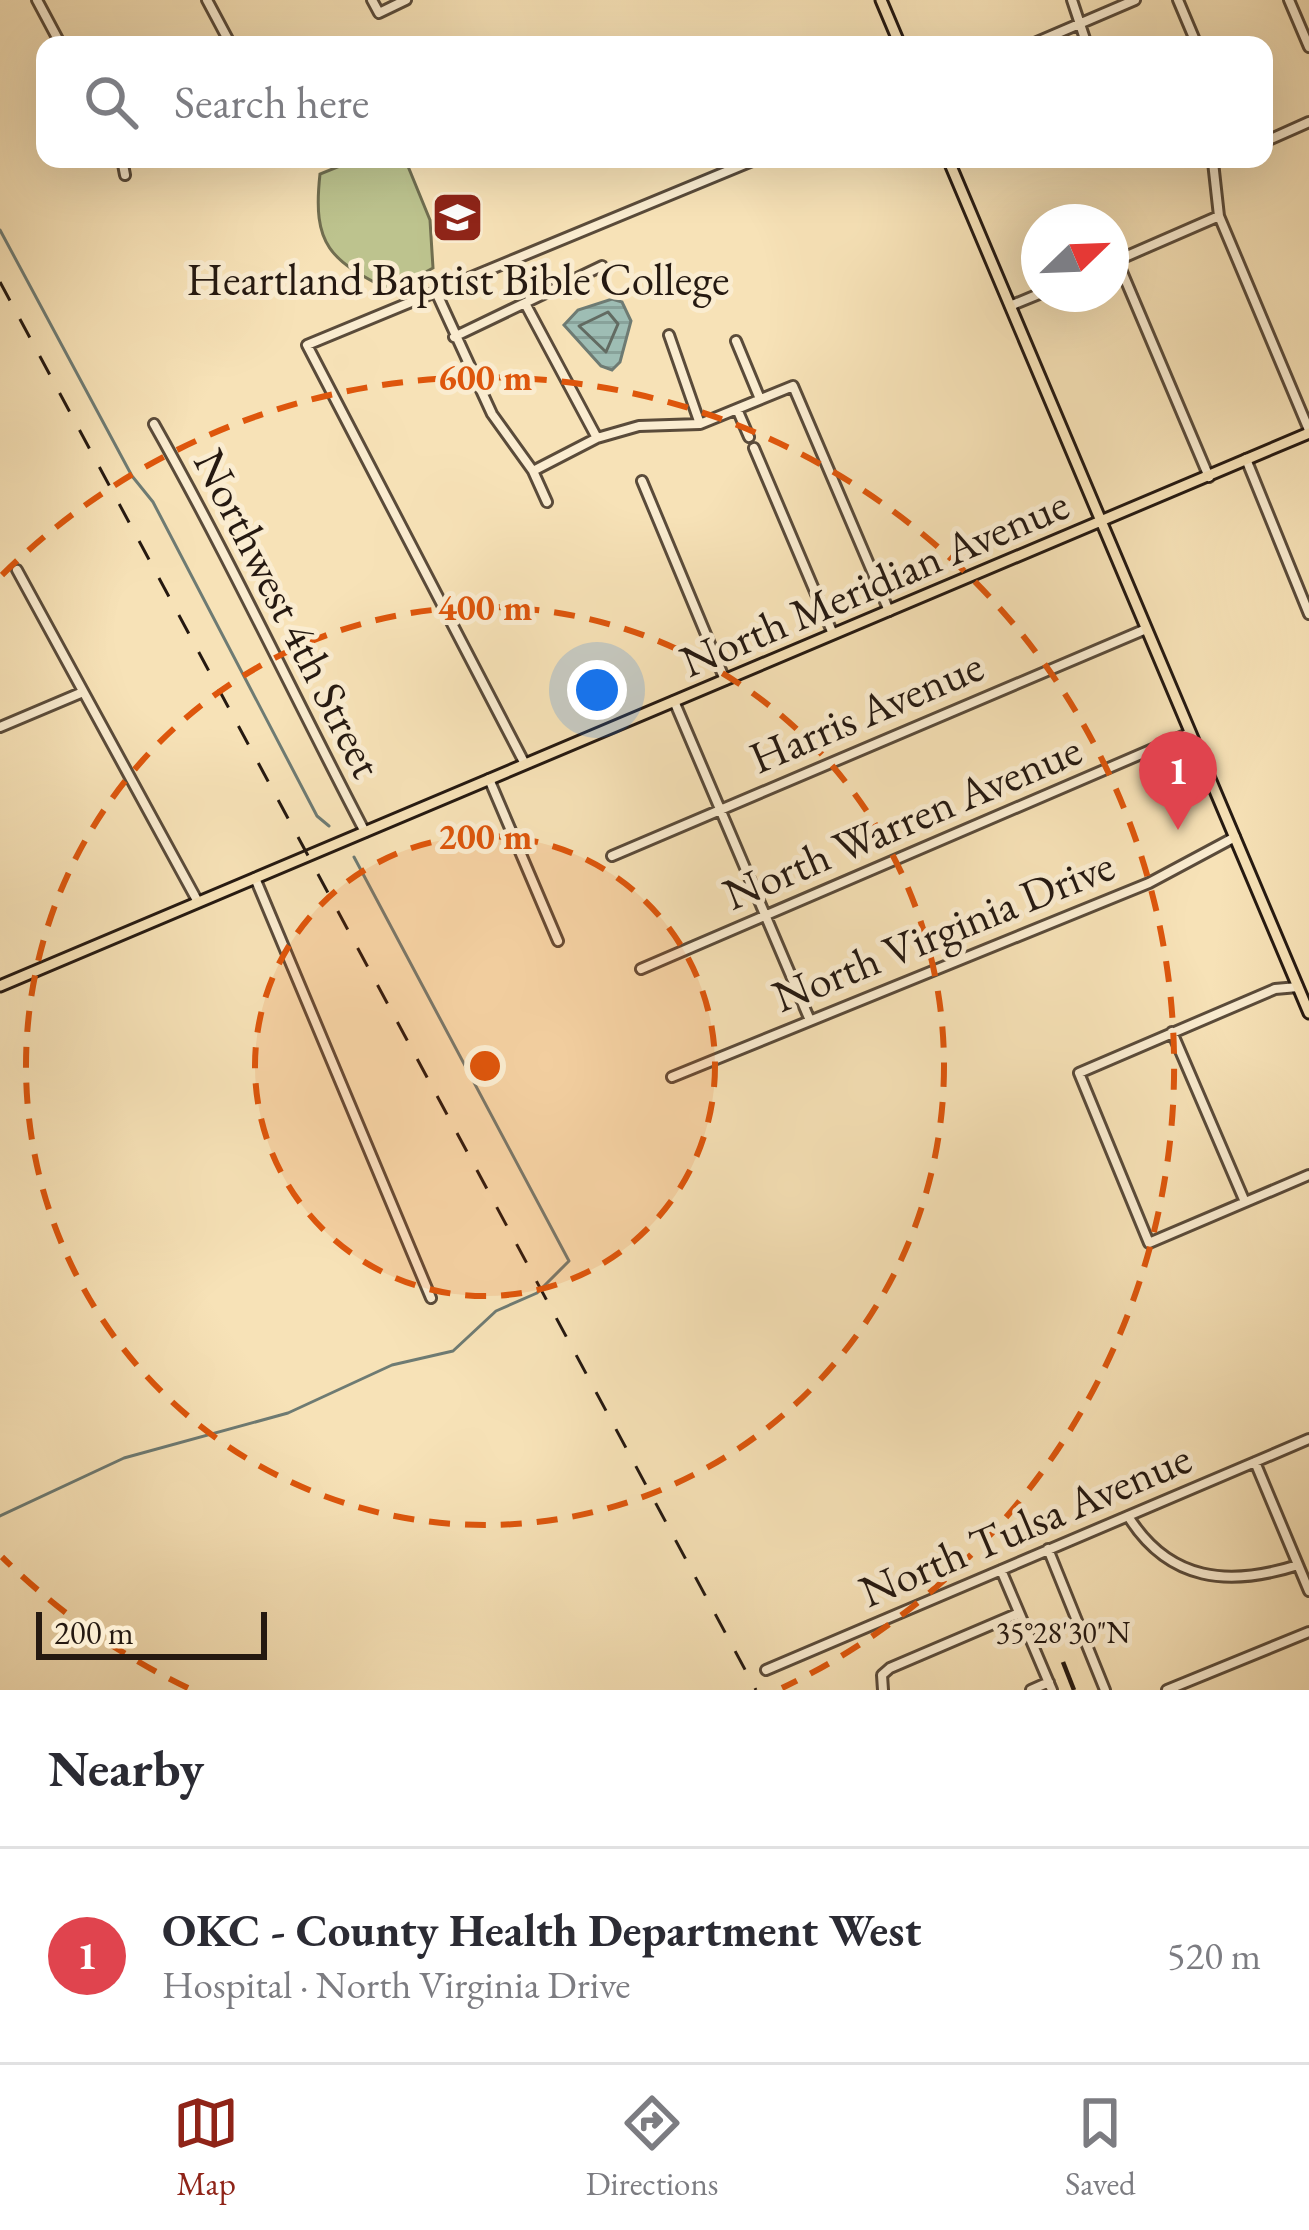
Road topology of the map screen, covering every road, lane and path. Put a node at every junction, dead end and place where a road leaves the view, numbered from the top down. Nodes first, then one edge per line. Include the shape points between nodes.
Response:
1 (37, 0) edge
2 (206, 0) edge
3 (371, 0) edge
4 (406, 0) edge
5 (880, 0) edge
6 (1072, 0) edge
7 (1135, 0) edge
8 (1178, 0) edge
9 (1289, 0) edge
10 (1078, 25) junction
11 (57, 36) edge
12 (226, 36) edge
13 (896, 36) edge
14 (1052, 36) edge
15 (1083, 36) edge
16 (1193, 36) edge
17 (1309, 47) edge
18 (1309, 122) edge
19 (1273, 138) edge
20 (124, 168) edge
21 (735, 168) edge
22 (952, 168) edge
23 (1217, 168) edge
24 (125, 175) dead end
25 (1219, 216) junction
26 (1129, 255) edge
27 (602, 266) dead end
28 (436, 291) junction
29 (1129, 295) edge
30 (1021, 301) edge
31 (1010, 306) junction
32 (527, 307) junction
33 (669, 335) dead end
34 (454, 337) junction
35 (736, 341) dead end
36 (760, 399) junction
37 (737, 410) junction
38 (154, 424) dead end
39 (700, 424) junction
40 (1309, 431) edge
41 (749, 437) dead end
42 (597, 438) junction
43 (754, 448) dead end
44 (1246, 459) junction
45 (532, 471) junction
46 (1208, 477) junction
47 (642, 481) dead end
48 (547, 502) dead end
49 (1101, 524) junction
50 (17, 570) dead end
51 (890, 610) junction
52 (1309, 614) edge
53 (1146, 629) junction
54 (833, 634) junction
55 (725, 680) junction
56 (83, 692) junction
57 (674, 701) junction
58 (0, 727) edge
59 (1190, 733) junction
60 (525, 764) junction
61 (489, 779) junction
62 (718, 809) junction
63 (364, 832) junction
64 (1235, 837) junction
65 (612, 856) dead end
66 (255, 878) junction
67 (198, 902) junction
68 (763, 916) junction
69 (558, 941) dead end
70 (640, 969) dead end
71 (0, 986) edge
72 (1298, 987) junction
73 (1309, 1013) edge
74 (809, 1018) junction
75 (1172, 1032) junction
76 (672, 1077) dead end
77 (1309, 1175) edge
78 (1246, 1202) junction
79 (431, 1298) dead end
80 (1309, 1439) edge
81 (1256, 1462) junction
82 (1127, 1516) junction
83 (1048, 1550) junction
84 (1298, 1565) junction
85 (1001, 1570) junction
86 (1309, 1591) edge
87 (1019, 1613) junction
88 (1309, 1632) edge
89 (766, 1670) dead end
90 (1051, 1686) edge
91 (884, 1690) edge
92 (1031, 1690) edge
93 (1106, 1690) edge
94 (1167, 1690) edge

1 - 11 street
2 - 12 street
3 - 4 street via 379,13
5 - 13 main road
6 - 10 street
7 - 10 street
8 - 16 street
9 - 17 street
10 - 14 street
10 - 15 street
18 - 19 street
20 - 24 street
21 - 28 street
22 - 31 main road
23 - 25 street
25 - 26 street
25 - 40 street
27 - 32 street
28 - 34 street
28 - 60 street via 307,345
29 - 46 street
30 - 31 street
31 - 49 main road
32 - 34 street
32 - 42 street
33 - 39 street
34 - 45 street
35 - 36 street
36 - 37 street
36 - 51 street via 793,386
37 - 39 street
37 - 41 street
38 - 63 street, Northwest 4th Street
39 - 42 street via 639,425
40 - 44 main road, North Meridian Avenue
42 - 45 street
43 - 54 street
44 - 46 main road, North Meridian Avenue
44 - 52 street
45 - 48 street
46 - 49 main road, North Meridian Avenue
47 - 55 street
49 - 51 main road, North Meridian Avenue
49 - 53 main road
50 - 56 street
51 - 54 main road, North Meridian Avenue
53 - 59 main road
53 - 62 street, Harris Avenue
54 - 55 main road, North Meridian Avenue
55 - 57 main road, North Meridian Avenue
56 - 58 street
56 - 67 street
57 - 60 main road, North Meridian Avenue
57 - 62 street
59 - 64 main road
59 - 68 street, North Warren Avenue
60 - 61 main road, North Meridian Avenue
61 - 63 main road, North Meridian Avenue
61 - 69 street
62 - 65 street, Harris Avenue
62 - 68 street
63 - 66 main road, North Meridian Avenue
64 - 72 main road
64 - 74 street, North Virginia Drive via 1149,883
66 - 67 main road, North Meridian Avenue
66 - 79 street
67 - 71 main road, North Meridian Avenue
68 - 70 street, North Warren Avenue
68 - 74 street
72 - 73 main road
72 - 75 street
74 - 76 street, North Virginia Drive
75 - 78 street
75 - 78 street via 1079,1073 1149,1243
77 - 78 street
80 - 81 street, North Tulsa Avenue
81 - 82 street, North Tulsa Avenue
81 - 84 street
82 - 83 street, North Tulsa Avenue
82 - 84 street via 1168,1562 1220,1578 1254,1579
83 - 85 street, North Tulsa Avenue
83 - 93 street
84 - 86 street
85 - 87 street
85 - 89 street, North Tulsa Avenue
87 - 90 street
87 - 91 street via 882,1675
88 - 94 street
90 - 92 street

